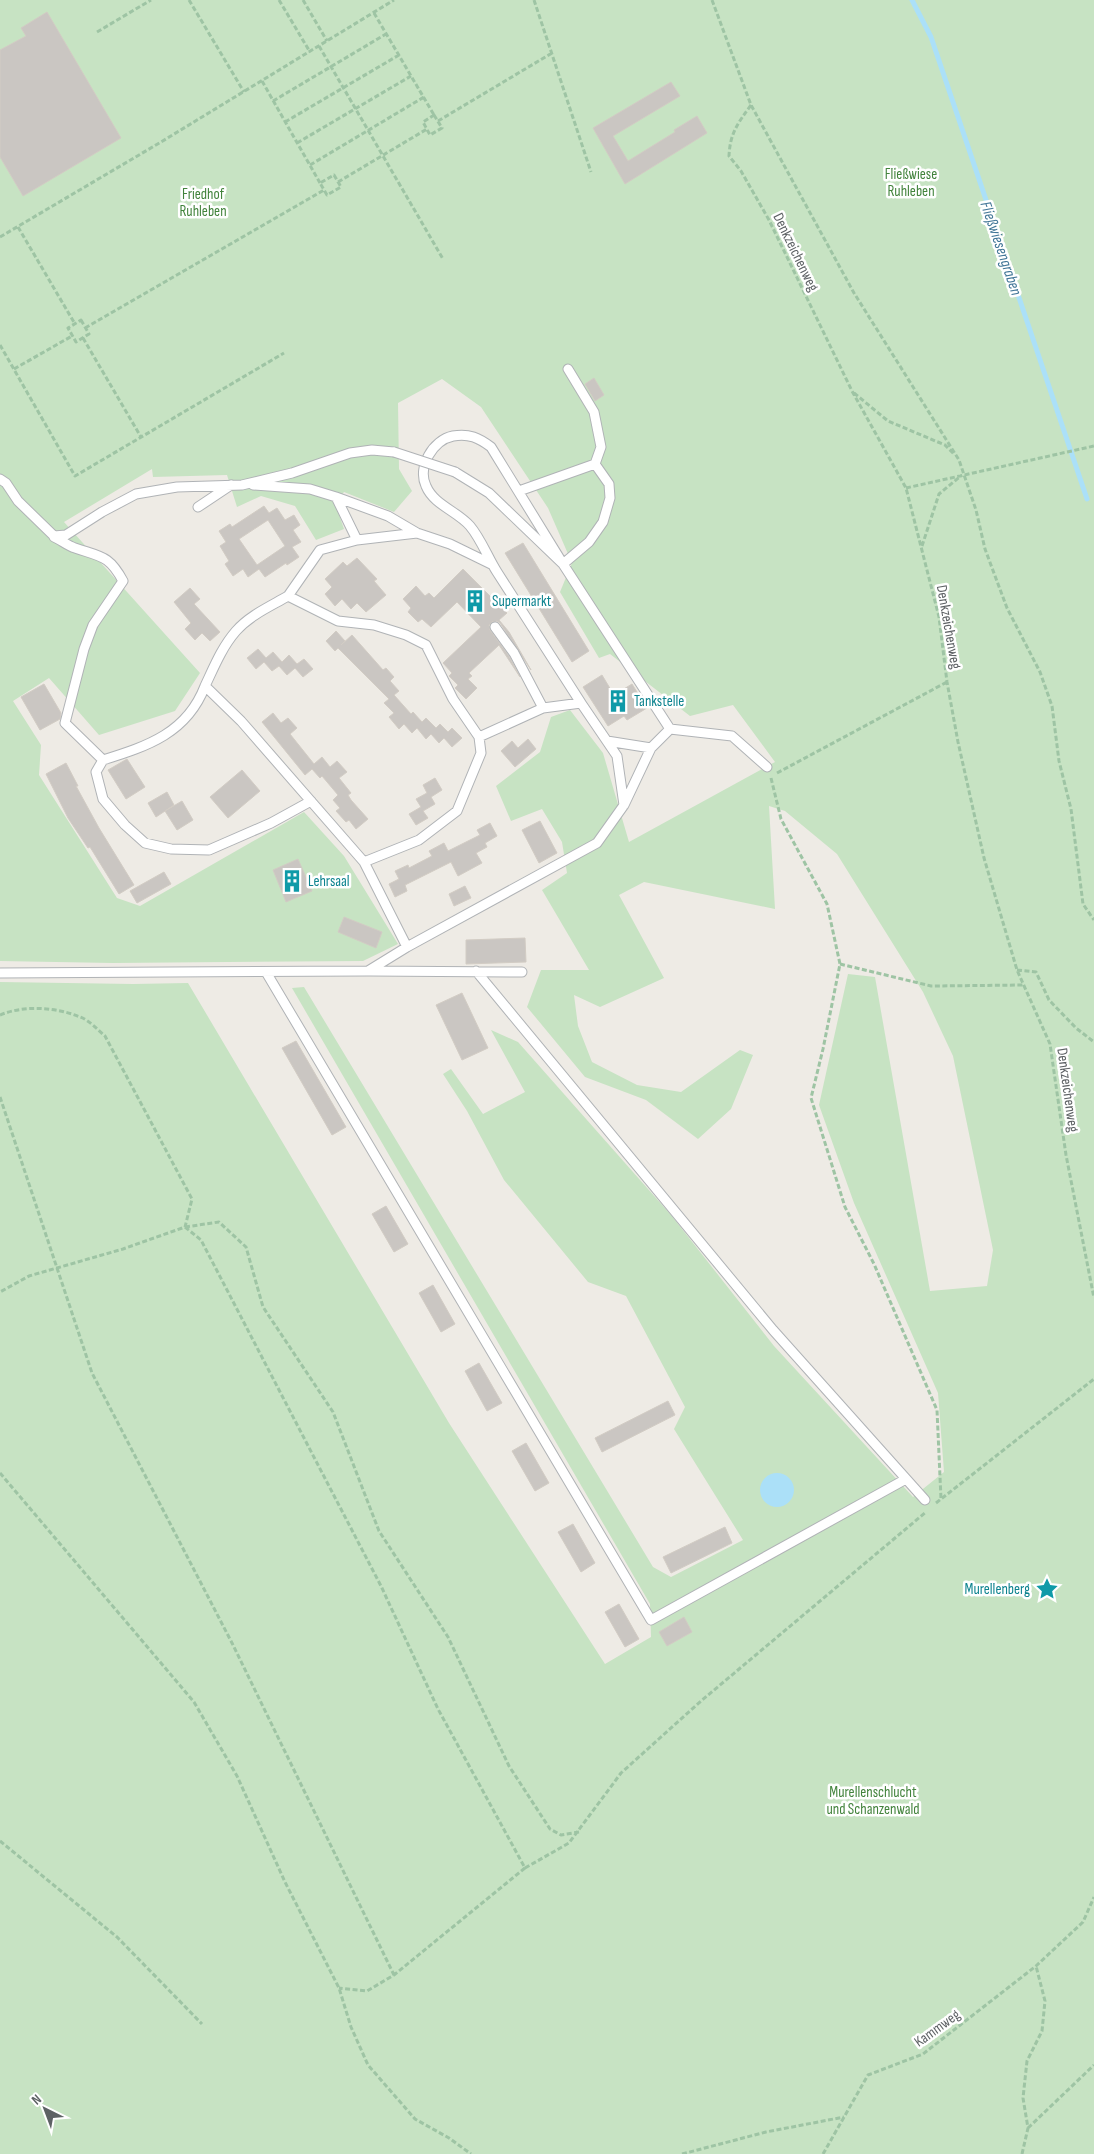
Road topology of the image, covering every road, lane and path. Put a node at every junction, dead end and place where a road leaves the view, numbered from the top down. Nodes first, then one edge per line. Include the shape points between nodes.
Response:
1 (150, 0) edge
2 (189, 0) edge
3 (279, 0) edge
4 (303, 0) edge
5 (394, 0) edge
6 (534, 0) edge
7 (712, 0) edge
8 (374, 13) junction
9 (97, 32) dead end
10 (386, 34) junction
11 (327, 41) junction
12 (319, 46) junction
13 (310, 52) junction
14 (552, 54) junction
15 (398, 55) junction
16 (331, 67) junction
17 (411, 76) junction
18 (262, 81) junction
19 (343, 88) junction
20 (244, 92) junction
21 (424, 97) junction
22 (274, 101) junction
23 (751, 105) junction
24 (355, 109) junction
25 (434, 115) junction
26 (438, 121) junction
27 (285, 122) junction
28 (427, 129) junction
29 (368, 130) junction
30 (297, 142) junction
31 (382, 155) junction
32 (310, 165) junction
33 (591, 172) dead end
34 (338, 182) junction
35 (320, 183) junction
36 (324, 190) junction
37 (18, 227) junction
38 (0, 237) edge
39 (443, 259) dead end
40 (75, 324) junction
41 (85, 328) junction
42 (72, 336) junction
43 (83, 338) junction
44 (0, 345) edge
45 (284, 352) dead end
46 (14, 369) junction
47 (568, 370) dead end
48 (852, 391) junction
49 (140, 437) junction
50 (1094, 446) edge
51 (959, 460) junction
52 (595, 464) junction
53 (964, 474) junction
54 (0, 478) edge
55 (242, 484) junction
56 (231, 485) junction
57 (906, 488) junction
58 (519, 491) junction
59 (336, 497) junction
60 (198, 507) dead end
61 (416, 533) junction
62 (54, 536) junction
63 (358, 540) junction
64 (922, 546) junction
65 (563, 564) junction
66 (492, 565) junction
67 (288, 596) junction
68 (495, 627) dead end
69 (947, 682) junction
70 (205, 686) junction
71 (581, 703) junction
72 (543, 708) junction
73 (670, 729) junction
74 (479, 737) junction
75 (607, 741) junction
76 (652, 748) junction
77 (104, 760) junction
78 (767, 767) dead end
79 (311, 801) junction
80 (624, 805) junction
81 (364, 862) junction
82 (1094, 920) edge
83 (408, 947) junction
84 (840, 964) junction
85 (1017, 970) junction
86 (368, 971) junction
87 (476, 971) junction
88 (266, 972) junction
89 (522, 972) dead end
90 (0, 973) edge
91 (1024, 986) junction
92 (0, 1015) edge
93 (1094, 1042) edge
94 (0, 1097) edge
95 (185, 1227) junction
96 (57, 1267) junction
97 (0, 1292) edge
98 (1094, 1298) edge
99 (1094, 1378) edge
100 (0, 1473) edge
101 (906, 1479) junction
102 (942, 1499) junction
103 (926, 1500) dead end
104 (934, 1506) dead end
105 (926, 1512) dead end
106 (578, 1832) junction
107 (0, 1841) edge
108 (524, 1868) junction
109 (1094, 1897) edge
110 (1036, 1966) junction
111 (394, 1975) junction
112 (340, 1988) junction
113 (202, 2024) dead end
114 (1094, 2065) edge
115 (844, 2117) junction
116 (1028, 2128) junction
117 (471, 2154) edge
118 (682, 2154) edge
119 (823, 2154) edge
120 (1022, 2154) edge

1 - 9 path
2 - 20 path
3 - 13 path
4 - 11 path
5 - 8 path
6 - 14 path
7 - 23 path
8 - 10 path
8 - 11 path
10 - 15 path
10 - 16 path
11 - 12 path
12 - 13 path
12 - 16 path
13 - 18 path
14 - 26 path
14 - 33 path
15 - 17 path
15 - 19 path
16 - 19 path
16 - 22 path
17 - 21 path
17 - 24 path
18 - 20 path
18 - 22 path
19 - 24 path
19 - 27 path
20 - 37 path
21 - 25 path
21 - 29 path
22 - 27 path
23 - 48 path, Denkzeichenweg via 730,140 729,156 769,220
23 - 51 path via 854,293
24 - 29 path
24 - 30 path
25 - 26 path
25 - 28 path via 423,122
26 - 28 path via 442,128 430,135
27 - 30 path
28 - 31 path
29 - 31 path
29 - 32 path
30 - 32 path
31 - 34 path
31 - 39 path
32 - 35 path
34 - 35 path via 334,175
34 - 36 path via 341,187 328,195
35 - 36 path
36 - 41 path
37 - 38 path
37 - 40 path
40 - 41 path via 81,320
40 - 42 path via 68,328
41 - 43 path via 89,334
42 - 43 path via 76,342
42 - 46 path
43 - 49 path
44 - 46 path
45 - 49 path
46 - 49 path via 75,476
47 - 52 lane via 594,412 601,446
48 - 51 path via 888,421 945,445
48 - 57 path, Denkzeichenweg
50 - 53 path
51 - 53 path
52 - 58 lane
52 - 65 lane via 609,484 610,498 603,522 589,542
53 - 57 path
53 - 64 path via 940,494
53 - 82 path via 1006,608 1040,672 1052,706 1083,904
54 - 62 lane
55 - 56 lane
55 - 59 lane via 310,489
55 - 65 lane, bridge via 292,473 350,452 394,452 455,472 489,493
56 - 60 lane
56 - 62 lane via 176,486 136,494 66,535
57 - 64 path, Denkzeichenweg
58 - 65 lane
58 - 66 lane via 492,447 478,437 464,434 450,436 438,444 429,455 422,473 426,487 440,504 471,527
59 - 61 lane via 388,516
59 - 63 lane
61 - 63 lane
61 - 66 lane via 450,544
62 - 77 lane via 73,548 98,554 114,566 123,581 93,625 65,723
63 - 67 lane via 320,550
64 - 69 path, Denkzeichenweg via 939,617
65 - 73 lane
66 - 71 lane
67 - 70 lane via 258,613 236,631
67 - 74 lane via 338,621 374,625 426,645 453,699
68 - 72 lane via 514,653
69 - 84 path via 770,776 781,819 827,904
69 - 85 path, Denkzeichenweg via 984,858
70 - 77 lane via 190,715 164,736 143,748
70 - 79 lane via 241,721
71 - 72 lane
71 - 75 lane
72 - 74 lane
73 - 76 lane
73 - 78 lane via 732,736
74 - 81 lane via 481,754 457,811 419,840
75 - 76 lane
75 - 80 lane via 617,756
76 - 80 lane
77 - 79 lane via 96,772 103,799 145,843 171,849 209,850 271,823
79 - 81 lane
80 - 83 lane via 597,844
81 - 83 lane
83 - 86 lane
84 - 91 path via 931,986
84 - 102 path via 811,1098 845,1207 874,1264 937,1410
85 - 91 path, Denkzeichenweg
85 - 93 path via 1036,972 1049,1000
86 - 87 lane
86 - 88 lane
87 - 89 lane
87 - 101 lane via 772,1330
88 - 90 lane
88 - 101 lane via 651,1620
91 - 98 path, Denkzeichenweg via 1050,1044 1066,1155
92 - 95 path via 44,1008 82,1017 105,1036 192,1199
94 - 96 path
95 - 96 path via 123,1249
95 - 106 path via 219,1222 246,1246 263,1307 333,1412 379,1530 448,1637 509,1766 550,1829 561,1836
95 - 108 path via 200,1240 381,1586 438,1709
96 - 97 path via 29,1276
96 - 111 path via 92,1373 232,1642
99 - 102 path
100 - 112 path via 194,1702 237,1776 285,1882
101 - 103 lane
102 - 104 path
105 - 106 path via 621,1773
106 - 108 path via 570,1843
107 - 113 path via 117,1938
108 - 111 path
109 - 110 path via 1083,1922
110 - 115 path, Kammweg via 923,2054 868,2075
110 - 116 path via 1045,2000 1042,2031 1027,2061 1023,2098
111 - 112 path via 368,1990
112 - 117 path via 368,2065 415,2118
114 - 116 path
115 - 118 path via 766,2132
115 - 119 path, Kammweg
116 - 120 path

